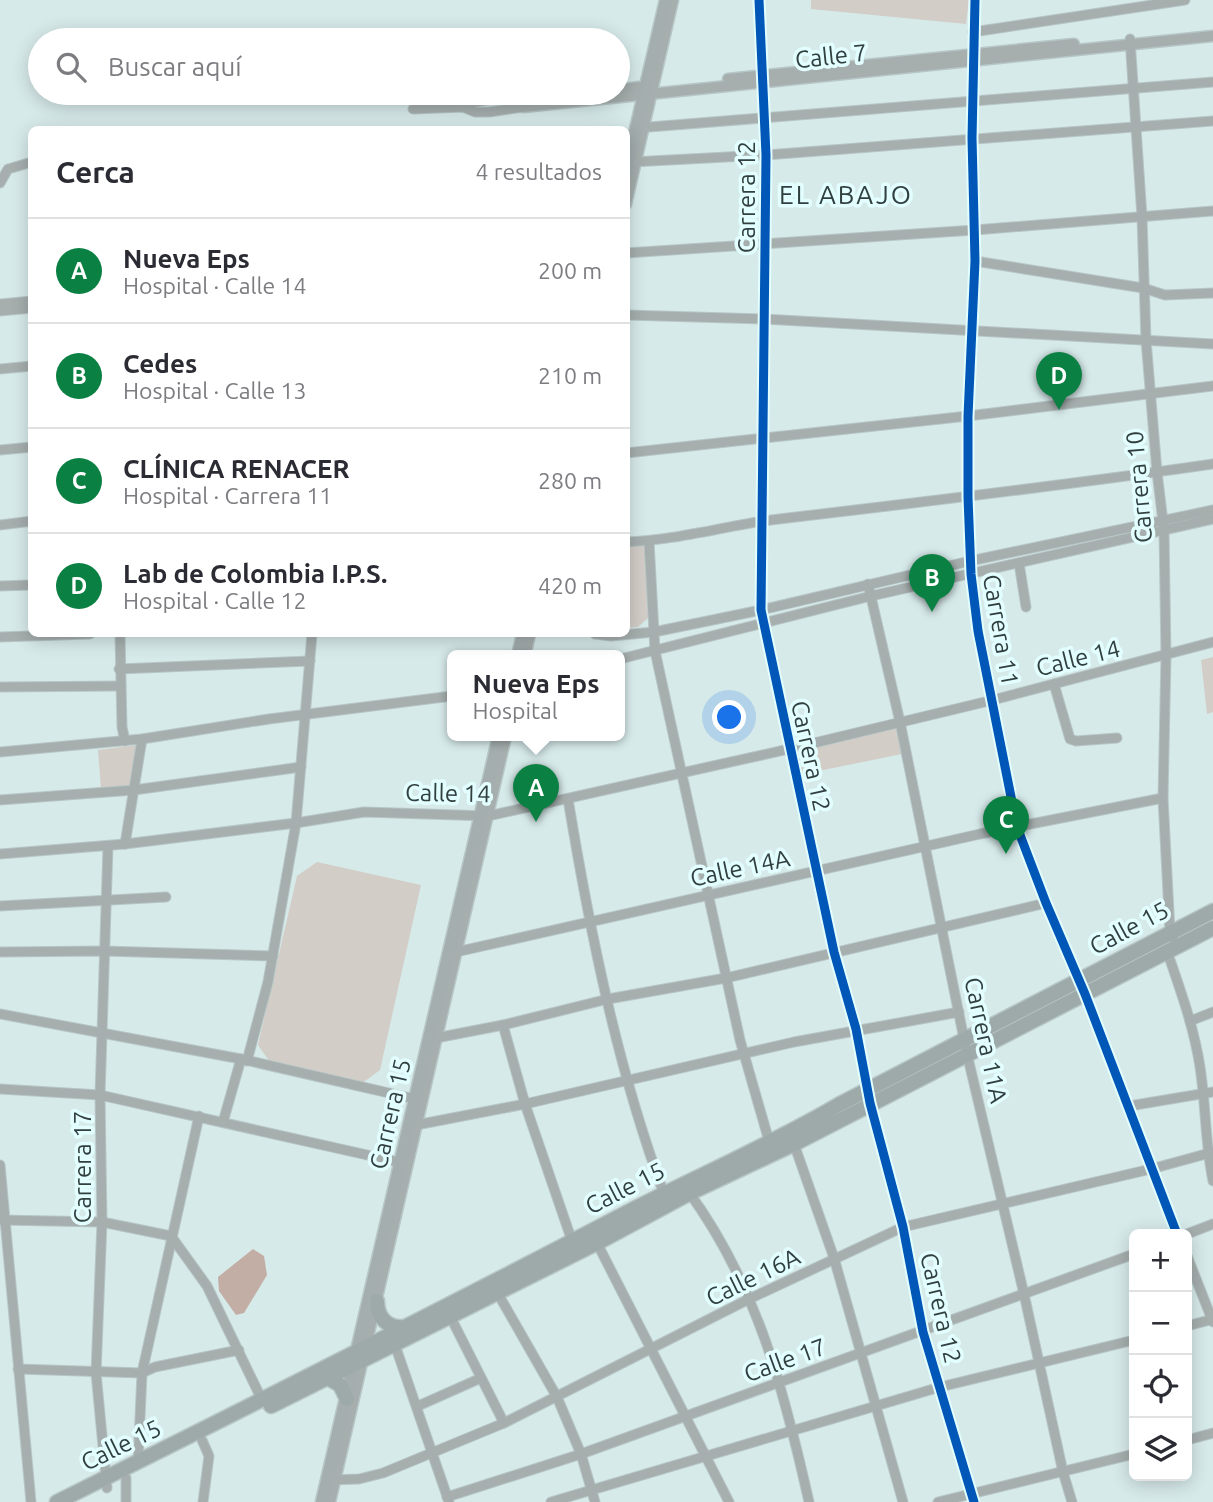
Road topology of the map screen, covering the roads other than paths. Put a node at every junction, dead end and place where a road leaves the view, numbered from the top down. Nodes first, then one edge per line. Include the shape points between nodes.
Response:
1 (671, 0) edge
2 (759, 0) edge
3 (975, 0) edge
4 (1185, 0) edge
5 (1132, 5) edge
6 (1213, 30) edge
7 (973, 32) junction
8 (1213, 36) edge
9 (1130, 42) junction
10 (973, 58) junction
11 (761, 80) junction
12 (1213, 82) edge
13 (1134, 89) junction
14 (630, 90) edge
15 (650, 90) junction
16 (630, 92) edge
17 (975, 103) junction
18 (514, 105) edge
19 (413, 109) dead end
20 (765, 118) junction
21 (1213, 121) edge
22 (1138, 127) junction
23 (640, 128) junction
24 (972, 138) junction
25 (766, 155) junction
26 (28, 163) edge
27 (630, 165) edge
28 (0, 183) edge
29 (1213, 211) edge
30 (1142, 217) junction
31 (975, 230) junction
32 (765, 245) junction
33 (630, 253) edge
34 (975, 261) junction
35 (1143, 288) junction
36 (1213, 293) edge
37 (28, 301) edge
38 (0, 304) edge
39 (28, 308) edge
40 (0, 311) edge
41 (630, 315) edge
42 (764, 319) junction
43 (971, 331) junction
44 (1146, 340) junction
45 (1213, 344) edge
46 (28, 366) edge
47 (0, 369) edge
48 (1213, 386) edge
49 (1151, 392) junction
50 (968, 416) junction
51 (762, 438) junction
52 (28, 447) edge
53 (0, 450) edge
54 (630, 453) edge
55 (1213, 464) edge
56 (1157, 472) junction
57 (968, 497) junction
58 (1213, 510) edge
59 (1213, 519) edge
60 (28, 522) edge
61 (761, 522) junction
62 (0, 525) edge
63 (1164, 525) junction
64 (649, 541) junction
65 (630, 542) edge
66 (970, 561) junction
67 (1019, 563) junction
68 (971, 574) junction
69 (868, 584) junction
70 (28, 585) edge
71 (0, 586) edge
72 (871, 596) junction
73 (1026, 607) dead end
74 (761, 610) junction
75 (763, 623) junction
76 (654, 632) junction
77 (630, 634) edge
78 (28, 636) edge
79 (0, 637) edge
80 (120, 637) edge
81 (312, 637) edge
82 (1213, 642) edge
83 (654, 650) junction
84 (1166, 656) junction
85 (625, 658) edge
86 (310, 661) junction
87 (119, 668) junction
88 (1054, 684) junction
89 (120, 686) junction
90 (0, 687) edge
91 (447, 697) edge
92 (993, 699) junction
93 (305, 715) junction
94 (900, 722) junction
95 (1118, 738) dead end
96 (142, 739) junction
97 (125, 741) junction
98 (498, 741) edge
99 (505, 741) edge
100 (789, 749) junction
101 (0, 752) edge
102 (301, 767) junction
103 (682, 773) junction
104 (134, 790) junction
105 (1163, 798) junction
106 (568, 799) junction
107 (0, 800) edge
108 (484, 816) junction
109 (296, 823) junction
110 (1017, 827) junction
111 (125, 844) junction
112 (108, 846) junction
113 (926, 848) junction
114 (0, 854) edge
115 (816, 871) junction
116 (707, 895) junction
117 (166, 897) dead end
118 (108, 898) junction
119 (1046, 903) junction
120 (0, 905) edge
121 (1213, 911) edge
122 (588, 920) junction
123 (942, 928) junction
124 (1213, 928) edge
125 (1170, 932) junction
126 (1172, 949) junction
127 (104, 951) junction
128 (452, 951) junction
129 (0, 952) edge
130 (834, 952) junction
131 (273, 956) junction
132 (726, 978) junction
133 (1082, 987) junction
134 (608, 999) junction
135 (959, 1012) junction
136 (1213, 1012) edge
137 (0, 1014) edge
138 (1190, 1021) junction
139 (503, 1025) junction
140 (856, 1030) junction
141 (104, 1033) junction
142 (432, 1037) junction
143 (966, 1047) junction
144 (744, 1055) junction
145 (244, 1060) junction
146 (627, 1080) junction
147 (0, 1089) edge
148 (1208, 1092) edge
149 (100, 1094) junction
150 (869, 1097) junction
151 (415, 1099) junction
152 (525, 1104) junction
153 (1129, 1106) junction
154 (199, 1116) junction
155 (223, 1122) junction
156 (413, 1126) junction
157 (792, 1138) junction
158 (769, 1141) junction
159 (1210, 1152) edge
160 (404, 1163) junction
161 (0, 1165) edge
162 (1151, 1169) junction
163 (1213, 1181) edge
164 (686, 1188) junction
165 (664, 1194) junction
166 (1003, 1202) junction
167 (2, 1220) edge
168 (102, 1222) junction
169 (1213, 1224) edge
170 (903, 1227) junction
171 (1175, 1229) edge
172 (1192, 1232) edge
173 (171, 1236) junction
174 (572, 1241) junction
175 (597, 1242) junction
176 (1129, 1256) edge
177 (834, 1258) junction
178 (1192, 1268) edge
179 (498, 1292) junction
180 (1024, 1294) junction
181 (750, 1299) junction
182 (377, 1301) junction
183 (450, 1315) junction
184 (1213, 1320) edge
185 (1192, 1325) edge
186 (406, 1327) junction
187 (923, 1332) junction
188 (1129, 1341) edge
189 (396, 1345) junction
190 (653, 1349) junction
191 (239, 1350) junction
192 (862, 1353) junction
193 (360, 1356) junction
194 (1040, 1364) junction
195 (18, 1369) junction
196 (96, 1373) junction
197 (142, 1373) junction
198 (328, 1378) junction
199 (481, 1378) junction
200 (780, 1382) junction
201 (940, 1387) junction
202 (557, 1397) junction
203 (347, 1399) junction
204 (262, 1400) junction
205 (418, 1406) junction
206 (875, 1406) junction
207 (685, 1417) junction
208 (504, 1423) junction
209 (793, 1430) junction
210 (1213, 1433) edge
211 (1192, 1439) edge
212 (202, 1440) junction
213 (433, 1453) junction
214 (581, 1454) junction
215 (1129, 1455) edge
216 (704, 1456) junction
217 (138, 1463) junction
218 (1062, 1472) junction
219 (126, 1478) junction
220 (331, 1480) junction
221 (107, 1483) junction
222 (592, 1491) junction
223 (973, 1497) edge
224 (448, 1499) edge
225 (31, 1502) edge
226 (57, 1502) edge
227 (78, 1502) edge
228 (126, 1502) edge
229 (203, 1502) edge
230 (322, 1502) edge
231 (330, 1502) edge
232 (551, 1502) edge
233 (595, 1502) edge
234 (729, 1502) edge
235 (808, 1502) edge
236 (903, 1502) edge
237 (938, 1502) edge
238 (1072, 1502) edge

1 - 15 main road
2 - 11 street, Carrera 12
3 - 7 street, Carrera 11
4 - 5 street
5 - 7 street
6 - 9 street, Calle 7
7 - 10 street, Carrera 11
8 - 9 street, Calle 7
9 - 10 street, Calle 7
9 - 13 street, Carrera 10
10 - 11 street, Calle 7
10 - 17 street, Carrera 11
11 - 15 street, Calle 7
11 - 20 street, Carrera 12
12 - 13 street
13 - 17 street
13 - 22 street, Carrera 10
14 - 15 street, Calle 7
15 - 16 street, Calle 7
15 - 23 main road
17 - 20 street
17 - 24 street, Carrera 11
18 - 19 street via 482,112 463,107
20 - 23 street
20 - 25 street, Carrera 12
21 - 22 street
22 - 24 street
22 - 30 street, Carrera 10
23 - 27 main road
24 - 25 street
24 - 31 street, Carrera 11
25 - 27 street
25 - 32 street, Carrera 12
26 - 28 street via 8,169
29 - 30 street
30 - 31 street
30 - 35 street, Carrera 10
31 - 32 street
31 - 34 street, Carrera 11
32 - 33 street
32 - 42 street, Carrera 12
34 - 35 street
34 - 43 street, Carrera 11
35 - 36 street via 1165,295
35 - 44 street, Carrera 10
37 - 38 street
39 - 40 street
41 - 42 street
42 - 43 street
42 - 51 street, Carrera 12
43 - 44 street
43 - 50 street, Carrera 11
44 - 45 street
44 - 49 street, Carrera 10
46 - 47 street
48 - 49 street
49 - 50 street
49 - 56 street, Carrera 10
50 - 51 street
50 - 57 street, Carrera 11
51 - 54 street
51 - 61 street, Carrera 12
52 - 53 street
55 - 56 street
56 - 57 street
56 - 63 street, Carrera 10
57 - 61 street
57 - 66 street, Carrera 11
58 - 63 street
59 - 63 street
60 - 62 street
61 - 64 street
61 - 74 street, Carrera 12
63 - 66 street
63 - 67 street
63 - 84 street, Carrera 10
64 - 65 street
64 - 76 street
66 - 68 street, Carrera 11
66 - 69 street
67 - 68 street
67 - 73 street
68 - 72 street
68 - 92 street, Carrera 11
69 - 72 street, Carrera 11A
69 - 74 street
70 - 71 street
72 - 75 street
72 - 94 street, Carrera 11A
74 - 75 street, Carrera 12
74 - 76 street
75 - 83 street
75 - 100 street, Carrera 12
76 - 77 street
76 - 83 street
78 - 79 street
80 - 87 street
81 - 86 street
82 - 84 street, Calle 14
83 - 85 street
83 - 103 street
84 - 88 street, Calle 14
84 - 105 street, Carrera 10
86 - 87 street
86 - 93 street
87 - 89 street
88 - 92 street, Calle 14
88 - 95 street via 1070,739
89 - 90 street
89 - 97 street
91 - 93 street
92 - 94 street, Calle 14
92 - 110 street, Carrera 11
93 - 96 street
93 - 102 street
94 - 100 street, Calle 14
94 - 113 street, Carrera 11A
96 - 97 street
96 - 104 street
97 - 101 street
98 - 108 main road, Carrera 15
99 - 108 street, Carrera 15
100 - 103 street, Calle 14
100 - 115 street, Carrera 12
102 - 104 street
102 - 109 street
103 - 106 street, Calle 14
103 - 116 street
104 - 107 street
104 - 111 street
105 - 110 street, Calle 14A
105 - 125 street, Carrera 10
106 - 108 street, Calle 14
106 - 122 street
108 - 109 street, Calle 14 via 378,811
108 - 128 main road, Carrera 15
109 - 111 street, Calle 14
109 - 131 street
110 - 113 street, Calle 14A
110 - 119 street, Carrera 11
111 - 112 street, Calle 14
112 - 114 street, Calle 14
112 - 118 street, Carrera 17
113 - 115 street, Calle 14A
113 - 123 street, Carrera 11A
115 - 116 street, Calle 14A
115 - 130 street, Carrera 12
116 - 122 street, Calle 14A
116 - 132 street
117 - 118 street
118 - 120 street
118 - 127 street, Carrera 17
119 - 123 street
119 - 133 street, Carrera 11
121 - 125 highway, Calle 15
122 - 128 street, Calle 14A
122 - 134 street
123 - 130 street
123 - 135 street, Carrera 11A
124 - 126 highway, Calle 15
125 - 126 street
125 - 133 highway, Calle 15
126 - 133 highway, Calle 15
126 - 138 street
127 - 129 street
127 - 131 street
127 - 141 street, Carrera 17
128 - 142 main road, Carrera 15
130 - 132 street
130 - 140 street, Carrera 12
131 - 145 street
132 - 134 street
132 - 144 street
133 - 143 highway, Calle 15
133 - 153 street, Carrera 11
134 - 139 street
134 - 146 street
135 - 140 street
135 - 143 street, Carrera 11A
136 - 138 street
137 - 141 street
138 - 148 street
139 - 142 street
139 - 152 street
140 - 144 street
140 - 150 street, Carrera 12
141 - 145 street
141 - 149 street, Carrera 17
142 - 151 main road, Carrera 15
142 - 156 street, Carrera 15
143 - 150 highway, Calle 15
143 - 166 street, Carrera 11A
144 - 146 street
144 - 158 street
145 - 151 street
145 - 155 street
146 - 152 street
146 - 165 street
147 - 149 street
148 - 153 street
148 - 159 street
149 - 154 street
149 - 168 street, Carrera 17
150 - 157 highway, Calle 15
150 - 170 street, Carrera 12
151 - 156 main road, Carrera 15
152 - 156 street
152 - 174 street
153 - 162 street, Carrera 11
154 - 155 street
154 - 173 street
155 - 160 street
156 - 160 main road, Carrera 15
157 - 158 highway, Calle 15
157 - 164 highway, Calle 15
157 - 177 street
158 - 164 highway, Calle 15
159 - 162 street, Calle 16A
159 - 163 street
160 - 182 street, Carrera 15
160 - 193 main road, Carrera 15
161 - 167 street
162 - 166 street, Calle 16A
162 - 171 street, Carrera 11
164 - 165 highway, Calle 15
164 - 175 highway, Calle 15
164 - 181 street via 722,1243
165 - 174 highway, Calle 15
166 - 170 street, Calle 16A
166 - 180 street, Carrera 11A
167 - 168 street
167 - 195 street
168 - 173 street
168 - 196 street, Carrera 17
169 - 172 street
170 - 177 street, Calle 16A
170 - 187 street, Carrera 12
173 - 191 street via 206,1286
173 - 197 street
174 - 186 highway, Calle 15
175 - 179 highway, Calle 15
175 - 190 street
176 - 180 street, Calle 17
177 - 181 street, Calle 16A
177 - 192 street
178 - 184 street
179 - 183 highway, Calle 15
179 - 202 street
180 - 187 street, Calle 17
180 - 194 street, Carrera 11A
181 - 190 street, Calle 16A
181 - 200 street
182 - 186 highway via 385,1322
182 - 193 street, Carrera 15
183 - 189 highway, Calle 15
183 - 199 street
184 - 185 street
186 - 193 highway, Calle 15
187 - 192 street, Calle 17
187 - 201 street, Carrera 12
188 - 194 street
189 - 193 highway, Calle 15
189 - 205 street
190 - 202 street, Calle 16A
190 - 207 street
191 - 197 street
191 - 204 street
192 - 200 street, Calle 17
192 - 206 street
193 - 198 highway, Calle 15
193 - 203 main road, Carrera 15
193 - 204 highway, Calle 15
193 - 220 street, Carrera 15
194 - 201 street
194 - 218 street, Carrera 11A
195 - 196 street
195 - 225 street
196 - 197 street
196 - 221 street, Carrera 17
197 - 217 street
198 - 203 highway via 340,1385
198 - 212 highway, Calle 15
199 - 205 street
199 - 208 street
200 - 207 street, Calle 17
200 - 209 street
201 - 206 street
201 - 223 street, Carrera 12
202 - 208 street, Calle 16A
202 - 214 street
203 - 220 main road, Carrera 15
204 - 217 highway, Calle 15
205 - 213 street
206 - 209 street
206 - 236 street
207 - 214 street, Calle 17
207 - 216 street
208 - 213 street, Calle 16A
209 - 216 street
209 - 235 street
210 - 211 street
212 - 219 highway, Calle 15
212 - 229 street via 209,1456
213 - 220 street, Calle 16A via 383,1473
213 - 224 street
214 - 222 street
214 - 224 street, Calle 17
215 - 218 street
216 - 222 street
216 - 234 street
217 - 221 highway, Calle 15
218 - 223 street
218 - 238 street, Carrera 11A
219 - 221 highway, Calle 15
219 - 228 street
220 - 230 main road, Carrera 15
220 - 231 street, Carrera 15
221 - 226 highway, Calle 15
221 - 227 highway, Calle 15
222 - 232 street
222 - 233 street
223 - 237 street

